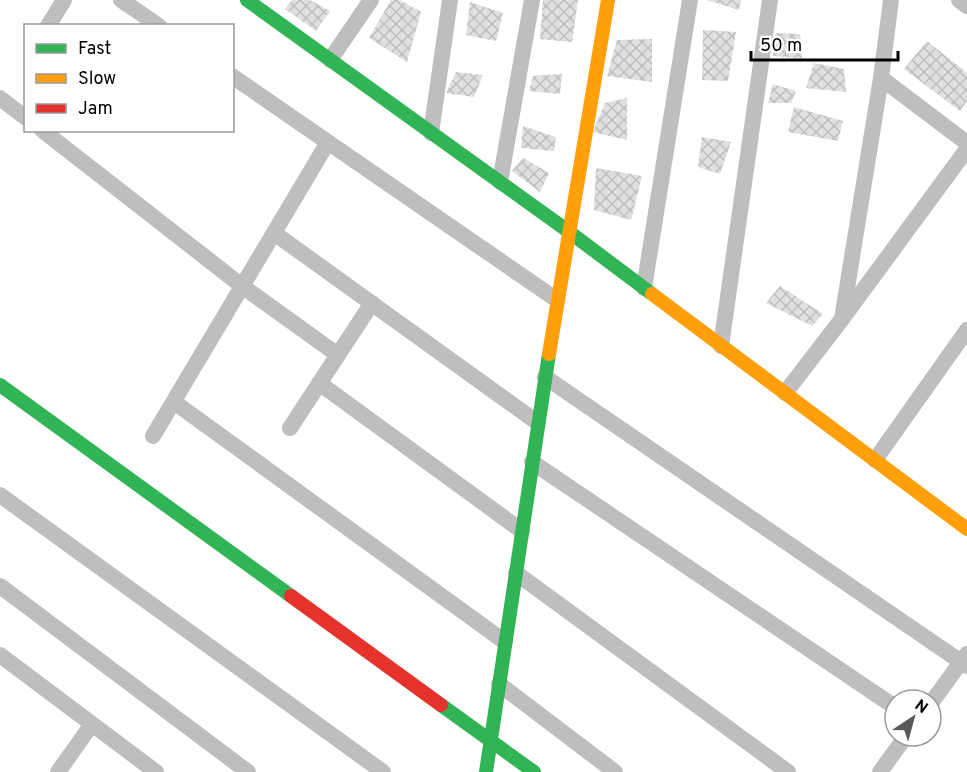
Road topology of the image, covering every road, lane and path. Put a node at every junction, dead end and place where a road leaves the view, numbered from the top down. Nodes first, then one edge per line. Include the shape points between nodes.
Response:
1 (64, 0) edge
2 (121, 0) edge
3 (247, 0) edge
4 (371, 0) edge
5 (450, 0) edge
6 (532, 0) edge
7 (608, 0) edge
8 (690, 0) edge
9 (770, 0) edge
10 (891, 0) edge
11 (959, 0) edge
12 (967, 6) edge
13 (49, 24) edge
14 (156, 24) edge
15 (330, 60) junction
16 (234, 77) edge
17 (881, 78) junction
18 (0, 98) edge
19 (24, 116) edge
20 (45, 132) edge
21 (431, 132) junction
22 (328, 142) junction
23 (967, 143) edge
24 (967, 149) edge
25 (500, 182) junction
26 (568, 231) junction
27 (274, 233) junction
28 (242, 286) junction
29 (644, 288) junction
30 (557, 300) junction
31 (372, 303) junction
32 (842, 319) junction
33 (967, 330) edge
34 (721, 346) junction
35 (338, 355) junction
36 (545, 376) junction
37 (319, 383) junction
38 (0, 385) edge
39 (785, 393) junction
40 (174, 402) junction
41 (538, 423) junction
42 (290, 428) dead end
43 (153, 436) dead end
44 (874, 460) junction
45 (532, 462) junction
46 (0, 495) edge
47 (964, 521) edge
48 (522, 531) junction
49 (516, 573) junction
50 (0, 585) edge
51 (505, 642) junction
52 (965, 661) edge
53 (3, 663) edge
54 (499, 684) junction
55 (943, 688) edge
56 (883, 699) edge
57 (92, 724) junction
58 (490, 741) junction
59 (897, 748) edge
60 (58, 772) edge
61 (156, 772) edge
62 (248, 772) edge
63 (383, 772) edge
64 (486, 772) edge
65 (534, 772) edge
66 (615, 772) edge
67 (788, 772) edge
68 (880, 772) edge

1 - 13 street
2 - 14 street
3 - 15 street
4 - 15 street
5 - 21 street
6 - 25 street
7 - 26 street
8 - 29 street
9 - 34 street
10 - 17 street
11 - 12 street
15 - 21 street
16 - 22 street
17 - 23 street
17 - 32 street
18 - 19 street
20 - 28 street
21 - 25 street
22 - 27 street
22 - 30 street
24 - 32 street
25 - 26 street
26 - 29 street
26 - 30 street
27 - 28 street
27 - 31 street
28 - 35 street
28 - 40 street
29 - 34 street
30 - 36 street
31 - 35 street
31 - 41 street
32 - 39 street
33 - 44 street
34 - 39 street
35 - 37 street
36 - 41 street
36 - 52 street
37 - 42 street
37 - 48 street
38 - 58 street
39 - 44 street
40 - 43 street
40 - 51 street
41 - 45 street
44 - 47 street
45 - 48 street
45 - 56 street
46 - 63 street
48 - 49 street
49 - 51 street
49 - 67 street
50 - 62 street
51 - 54 street
52 - 55 street
53 - 57 street
54 - 58 street
54 - 66 street
57 - 60 street
57 - 61 street
58 - 64 street
58 - 65 street
59 - 68 street

